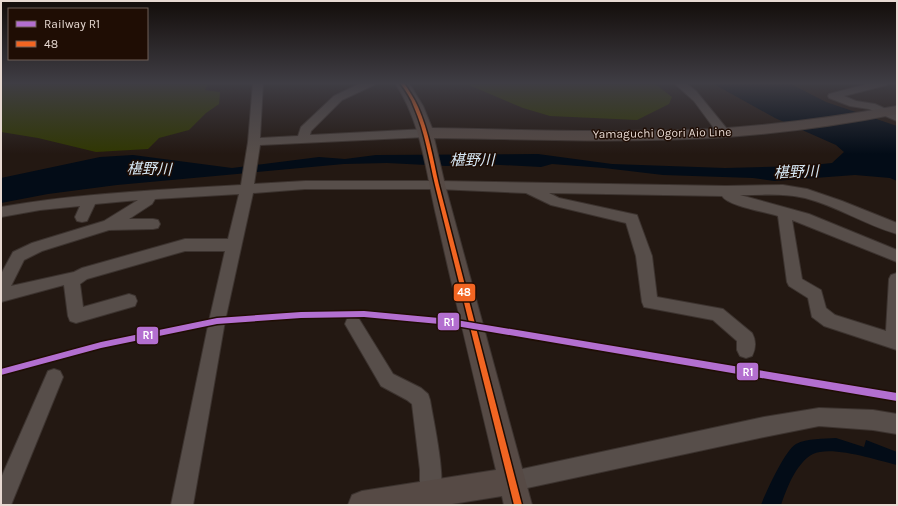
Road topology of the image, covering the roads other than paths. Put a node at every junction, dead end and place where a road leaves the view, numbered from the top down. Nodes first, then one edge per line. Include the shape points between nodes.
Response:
1 (256, 107) edge
2 (329, 107) edge
3 (415, 107) edge
4 (704, 107) edge
5 (872, 107) edge
6 (889, 113) edge
7 (723, 132) junction
8 (427, 138) junction
9 (303, 139) junction
10 (254, 143) junction
11 (436, 183) junction
12 (247, 186) junction
13 (526, 188) junction
14 (726, 191) junction
15 (150, 194) junction
16 (90, 200) junction
17 (1, 212) edge
18 (786, 212) junction
19 (82, 217) dead end
20 (153, 224) dead end
21 (109, 225) junction
22 (897, 229) edge
23 (234, 245) junction
24 (897, 256) edge
25 (77, 278) junction
26 (897, 279) edge
27 (1, 290) edge
28 (1, 295) edge
29 (129, 301) dead end
30 (353, 324) dead end
31 (895, 341) edge
32 (746, 350) dead end
33 (54, 377) dead end
34 (897, 424) edge
35 (515, 493) edge
36 (431, 494) junction
37 (1, 502) edge
38 (182, 505) edge
39 (362, 505) edge

1 - 10 street
2 - 9 street via 305,130
3 - 8 main road
4 - 7 street
5 - 6 street
6 - 7 main road, Yamaguchi Ogori Aio Line via 839,121
7 - 8 main road, Yamaguchi Ogori Aio Line
8 - 9 street
8 - 11 main road
9 - 10 street
10 - 12 street
11 - 12 street
11 - 13 street
11 - 35 main road
12 - 15 street
12 - 23 street
13 - 14 street
13 - 32 street via 556,202 632,220 644,256 650,302 717,314 746,338
14 - 18 street via 738,200
14 - 22 street via 783,190 806,194
15 - 16 street
15 - 21 street via 146,201
16 - 17 street
16 - 19 street
18 - 24 street
18 - 31 street via 796,282 815,295 818,312 830,321
20 - 21 street
21 - 27 street via 27,250 14,261
23 - 25 street via 185,245 82,274
23 - 38 street
25 - 28 street
25 - 29 street via 72,282 75,321
26 - 31 street
30 - 36 street via 387,380 421,400
33 - 37 street
34 - 35 street via 819,417 764,427
35 - 36 main road
36 - 39 main road

